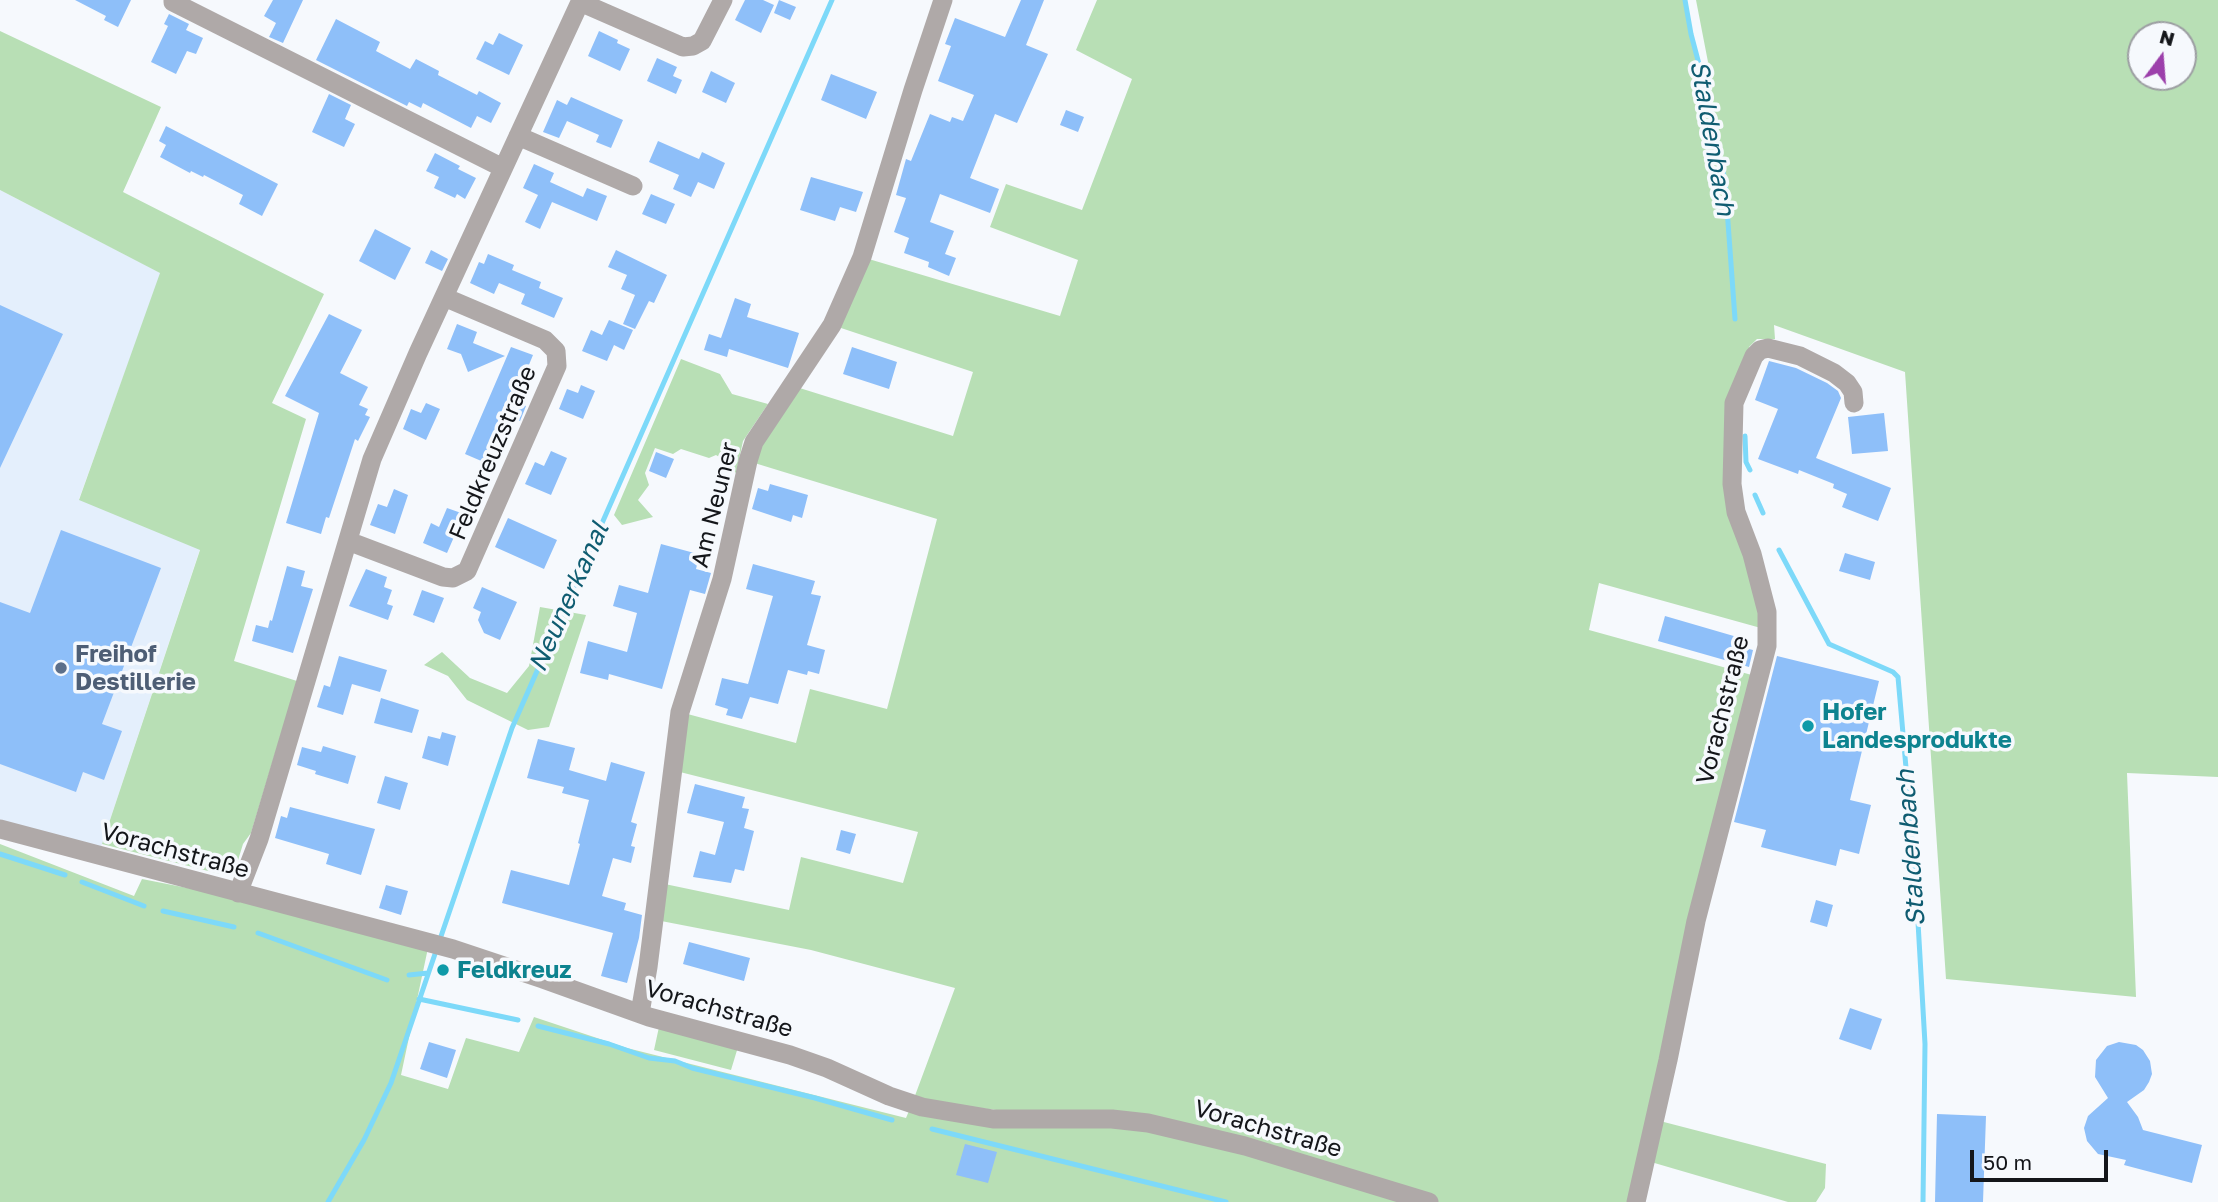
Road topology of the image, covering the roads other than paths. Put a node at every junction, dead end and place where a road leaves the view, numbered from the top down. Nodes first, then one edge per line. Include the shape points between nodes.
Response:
1 (173, 0) edge
2 (723, 0) edge
3 (943, 0) edge
4 (580, 1) edge
5 (517, 136) junction
6 (503, 168) junction
7 (632, 186) dead end
8 (443, 297) junction
9 (1854, 403) dead end
10 (348, 541) junction
11 (0, 829) edge
12 (238, 893) junction
13 (640, 1013) junction
14 (1429, 1202) edge
15 (1636, 1202) edge

1 - 6 street
2 - 4 street via 702,41 683,47
3 - 13 street, Am Neuner via 862,257 832,325 765,424 748,461 722,579 680,712
4 - 5 street
5 - 6 street
5 - 7 street
6 - 8 street
8 - 10 street via 372,459
8 - 10 street, Feldkreuzstraße via 545,340 556,352 557,366 467,571 443,577
9 - 15 street, Vorachstraße via 1853,392 1834,373 1800,356 1768,348 1754,356 1734,404 1735,512 1767,611 1767,646 1696,921
10 - 12 street via 259,839
11 - 12 street, Vorachstraße
12 - 13 street, Vorachstraße via 453,949
13 - 14 street, Vorachstraße via 790,1055 922,1107 993,1119 1148,1123 1245,1146

